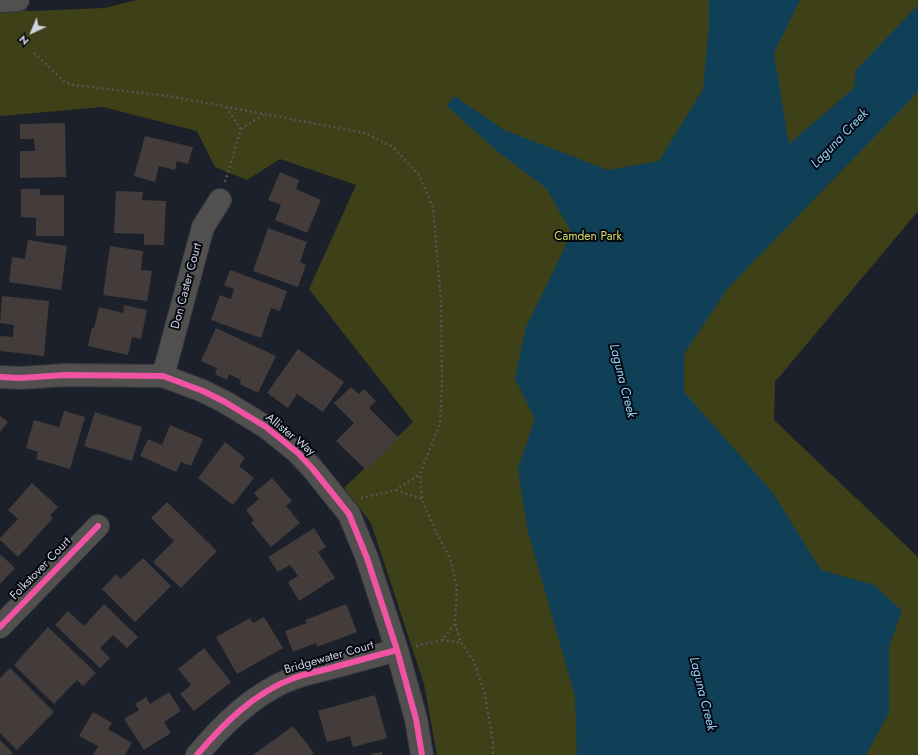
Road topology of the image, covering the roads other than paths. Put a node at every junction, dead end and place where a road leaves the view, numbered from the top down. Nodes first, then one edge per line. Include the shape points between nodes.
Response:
1 (18, 0) edge
2 (0, 1) edge
3 (220, 200) road end
4 (163, 376) junction
5 (0, 377) edge
6 (98, 526) dead end
7 (0, 627) edge
8 (398, 650) junction
9 (197, 755) edge
10 (422, 755) edge

1 - 2 street
3 - 4 street, Don Caster Court via 203,227
4 - 5 street, Allister Way
4 - 8 street, Allister Way via 203,391 266,427 312,468 349,514 367,558
6 - 7 street, Folkstover Court
8 - 9 street, Bridgewater Court via 294,678 276,687 224,725
8 - 10 street, Allister Way via 416,719

